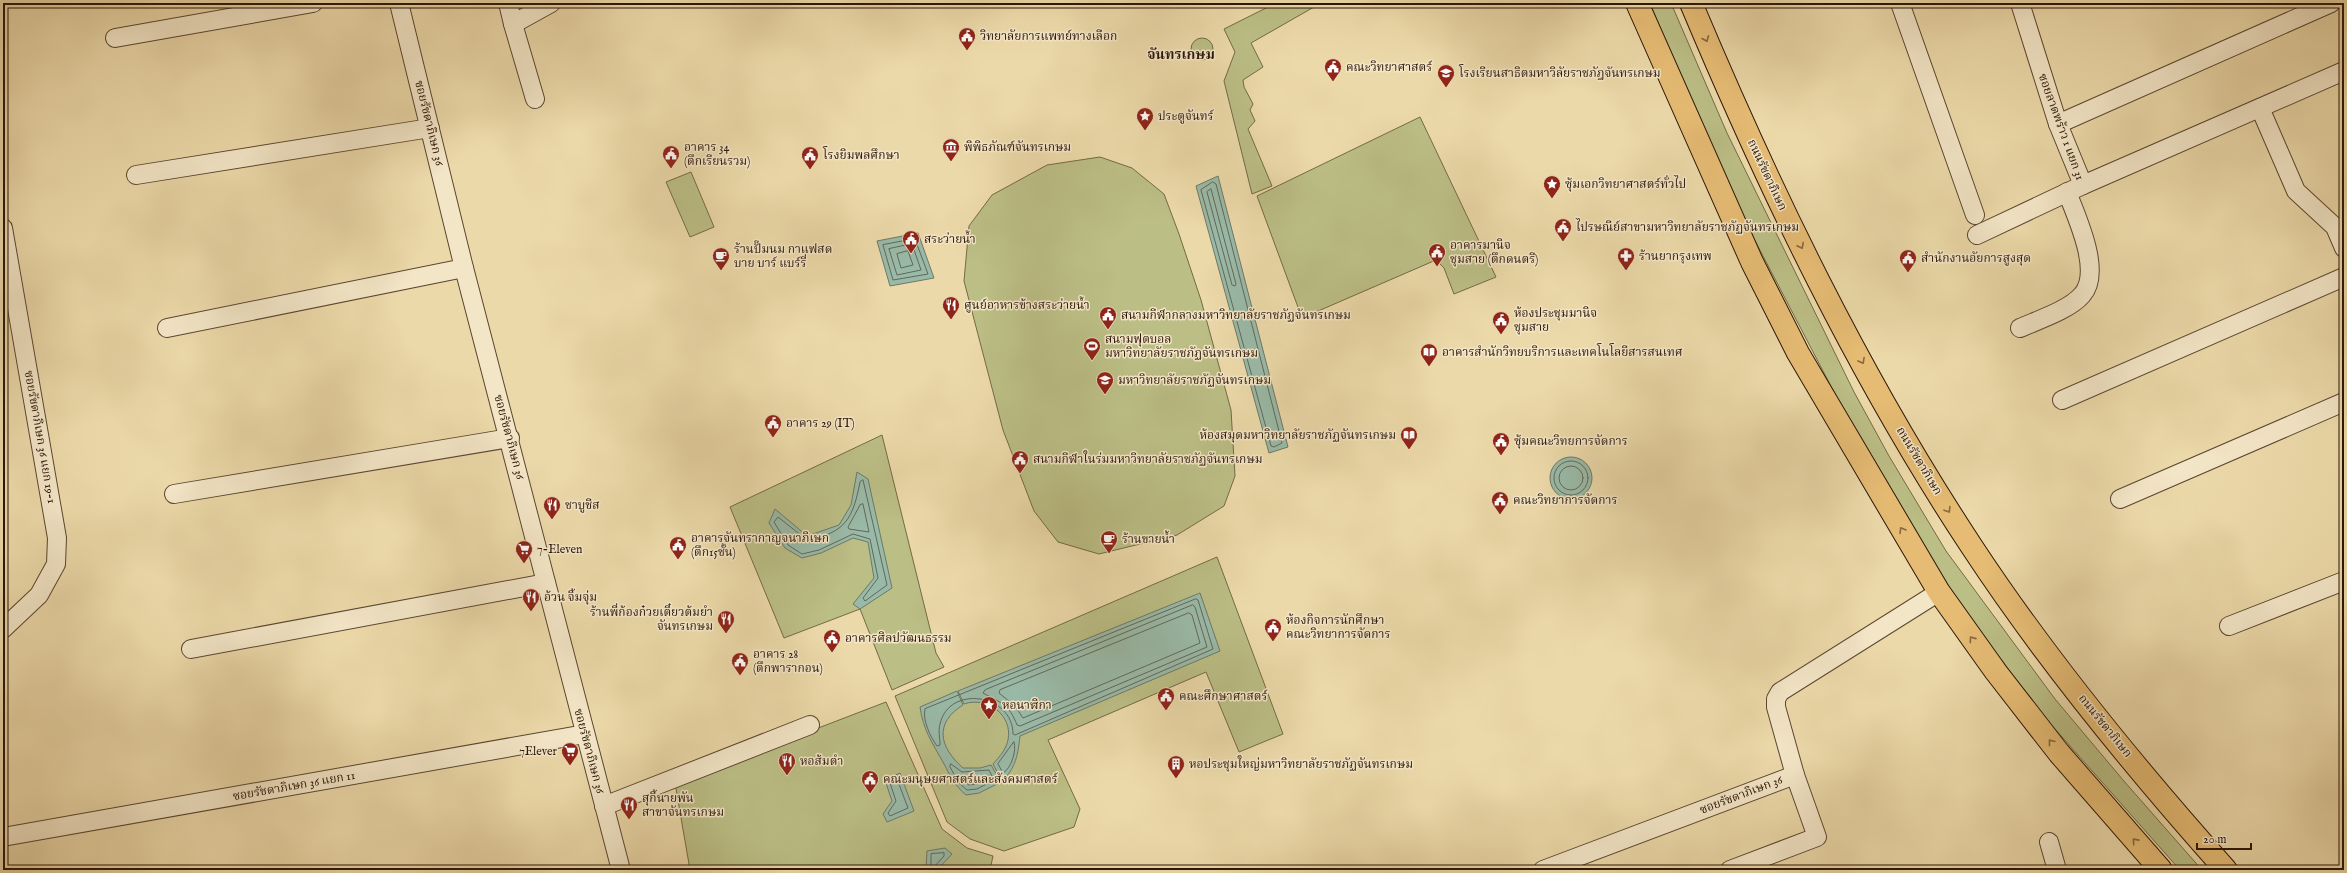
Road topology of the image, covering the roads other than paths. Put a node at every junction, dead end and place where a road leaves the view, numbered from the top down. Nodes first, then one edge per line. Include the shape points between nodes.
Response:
1 (312, 3) edge
2 (399, 3) edge
3 (508, 3) edge
4 (550, 3) edge
5 (1638, 3) edge
6 (1691, 3) edge
7 (1900, 3) edge
8 (2020, 3) edge
9 (2331, 3) edge
10 (513, 24) junction
11 (115, 38) dead end
12 (2344, 72) edge
13 (535, 99) dead end
14 (2260, 108) junction
15 (2058, 124) junction
16 (430, 128) junction
17 (136, 175) dead end
18 (2075, 188) junction
19 (1975, 215) dead end
20 (3, 228) edge
21 (1977, 235) dead end
22 (2344, 248) edge
23 (464, 268) junction
24 (2344, 277) edge
25 (167, 328) dead end
26 (2020, 328) dead end
27 (2062, 400) dead end
28 (2344, 402) edge
29 (510, 438) junction
30 (174, 494) dead end
31 (2120, 499) dead end
32 (2344, 581) edge
33 (546, 583) junction
34 (1939, 592) junction
35 (2229, 626) dead end
36 (3, 629) edge
37 (191, 649) dead end
38 (810, 725) dead end
39 (585, 734) junction
40 (1795, 775) junction
41 (604, 806) junction
42 (3, 837) edge
43 (2049, 842) dead end
44 (621, 870) edge
45 (1543, 870) edge
46 (1730, 870) edge
47 (2057, 870) edge
48 (2161, 870) edge
49 (2226, 870) edge

1 - 11 street
2 - 16 street, ซอยรัชดาภิเษก 36
3 - 10 street
4 - 10 street
34 -> 5 main road via 1795,346 1752,262
6 -> 49 main road, ถนนรัชดาภิเษก via 1779,202 1845,331 1912,452 1972,548 2070,683
7 - 19 street
8 - 15 street, ซอยลาดพร้าว 1 แยก 31
9 - 15 street
10 - 13 street
12 - 14 street
14 - 18 street
14 - 22 street via 2296,190 2335,227
15 - 18 street, ซอยลาดพร้าว 1 แยก 31
16 - 17 street
16 - 23 street, ซอยรัชดาภิเษก 36
18 - 21 street, ซอยลาดพร้าว 1 แยก 31
18 - 26 street via 2090,275 2083,295 2059,310
20 - 36 street, ซอยรัชดาภิเษก 36 แยก 19-1 via 57,538 56,564 39,595
23 - 25 street
23 - 29 street, ซอยรัชดาภิเษก 36
24 - 27 street
28 - 31 street
29 - 30 street
29 - 33 street, ซอยรัชดาภิเษก 36
32 - 35 street
33 - 37 street
33 - 39 street, ซอยรัชดาภิเษก 36
34 - 40 street, ซอยรัชดาภิเษก 36 via 1780,692 1776,699 1776,707
48 -> 34 main road via 2059,753 1996,672
38 - 41 street
39 - 41 street, ซอยรัชดาภิเษก 36
39 - 42 street, ซอยรัชดาภิเษก 36 แยก 11
40 - 45 street, ซอยรัชดาภิเษก 36
40 - 46 street via 1817,837
41 - 44 street, ซอยรัชดาภิเษก 36
43 - 47 street

